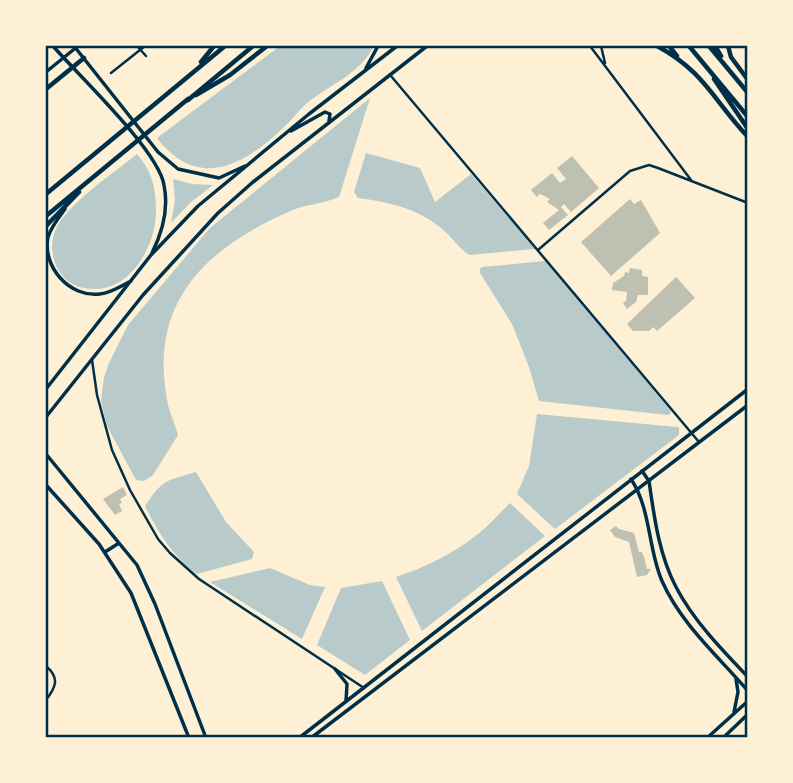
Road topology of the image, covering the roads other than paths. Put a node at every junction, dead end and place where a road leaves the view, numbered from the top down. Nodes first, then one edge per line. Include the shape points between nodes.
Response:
1 (53, 46) edge
2 (76, 46) edge
3 (136, 46) edge
4 (145, 46) edge
5 (214, 46) edge
6 (225, 46) edge
7 (253, 46) edge
8 (267, 46) edge
9 (378, 46) edge
10 (397, 46) edge
11 (427, 46) edge
12 (590, 46) edge
13 (601, 46) edge
14 (657, 46) edge
15 (669, 46) edge
16 (689, 46) edge
17 (709, 46) edge
18 (715, 46) edge
19 (728, 46) edge
20 (140, 50) junction
21 (146, 57) dead end
22 (63, 58) junction
23 (84, 58) junction
24 (605, 63) junction
25 (683, 63) junction
26 (726, 66) junction
27 (72, 67) junction
28 (709, 69) junction
29 (194, 71) junction
30 (364, 71) junction
31 (46, 72) edge
32 (111, 73) dead end
33 (391, 76) junction
34 (747, 80) edge
35 (46, 89) edge
36 (747, 93) edge
37 (188, 100) junction
38 (747, 117) edge
39 (747, 129) edge
40 (318, 133) junction
41 (283, 135) junction
42 (747, 137) edge
43 (250, 164) junction
44 (100, 172) junction
45 (691, 180) junction
46 (46, 194) edge
47 (69, 202) junction
48 (747, 204) edge
49 (46, 216) edge
50 (46, 226) edge
51 (538, 250) junction
52 (151, 255) junction
53 (133, 280) junction
54 (92, 360) junction
55 (46, 389) edge
56 (747, 389) edge
57 (747, 405) edge
58 (46, 418) edge
59 (692, 432) junction
60 (699, 442) junction
61 (46, 454) edge
62 (642, 471) junction
63 (631, 479) junction
64 (649, 481) junction
65 (46, 485) edge
66 (638, 489) junction
67 (119, 542) junction
68 (105, 552) junction
69 (46, 666) edge
70 (335, 669) junction
71 (746, 676) edge
72 (736, 677) junction
73 (364, 688) junction
74 (747, 691) edge
75 (46, 700) edge
76 (346, 701) junction
77 (747, 701) edge
78 (733, 714) junction
79 (747, 716) edge
80 (189, 737) edge
81 (206, 737) edge
82 (299, 737) edge
83 (311, 737) edge
84 (708, 737) edge
85 (723, 737) edge

1 - 22 main road
2 - 22 main road
2 - 23 main road
3 - 20 street
4 - 20 street
5 - 29 highway
6 - 29 highway
7 - 37 highway
8 - 37 highway
9 - 30 main road
10 - 30 main road
11 - 33 main road
12 - 24 street
13 - 24 street
14 - 25 highway
15 - 25 highway
16 - 28 highway
17 - 26 highway
18 - 26 highway
19 - 34 highway
20 - 21 street
20 - 32 street
22 - 27 main road
22 - 31 main road
23 - 27 highway
23 - 43 main road via 158,152 178,169 219,178
24 - 45 street
25 - 42 highway via 704,81
26 - 36 highway
27 - 35 highway
27 - 52 main road via 153,159 160,173 166,210
28 - 38 highway
28 - 39 highway
29 - 46 highway
30 - 41 main road
33 - 40 main road
33 - 51 street
37 - 44 highway
40 - 41 main road via 330,121 327,112
40 - 54 main road via 253,182 201,230
41 - 43 main road
43 - 52 main road via 198,206
44 - 47 highway
44 - 49 highway
45 - 48 street
45 - 51 street via 649,165 638,167
47 - 50 highway
47 - 53 main road via 49,234 48,258 53,270 71,288 91,295
51 - 59 street
52 - 53 main road
53 - 55 main road
54 - 58 main road
54 - 70 street via 112,450 158,539 185,569
56 - 59 main road
57 - 60 main road
59 - 60 street
59 - 62 main road
60 - 64 main road
61 - 67 main road
62 - 63 main road
62 - 64 main road
63 - 66 main road
63 - 73 main road
64 - 66 main road
64 - 71 main road via 664,557 675,586
65 - 68 main road
66 - 72 main road via 654,556 672,600
66 - 83 main road
67 - 68 main road
67 - 81 main road via 144,578
68 - 80 main road via 131,593
69 - 75 street via 56,681
70 - 73 street
70 - 76 main road via 347,684
72 - 74 main road
72 - 78 main road
73 - 76 main road
76 - 82 main road
77 - 78 main road
78 - 84 main road
79 - 85 main road

